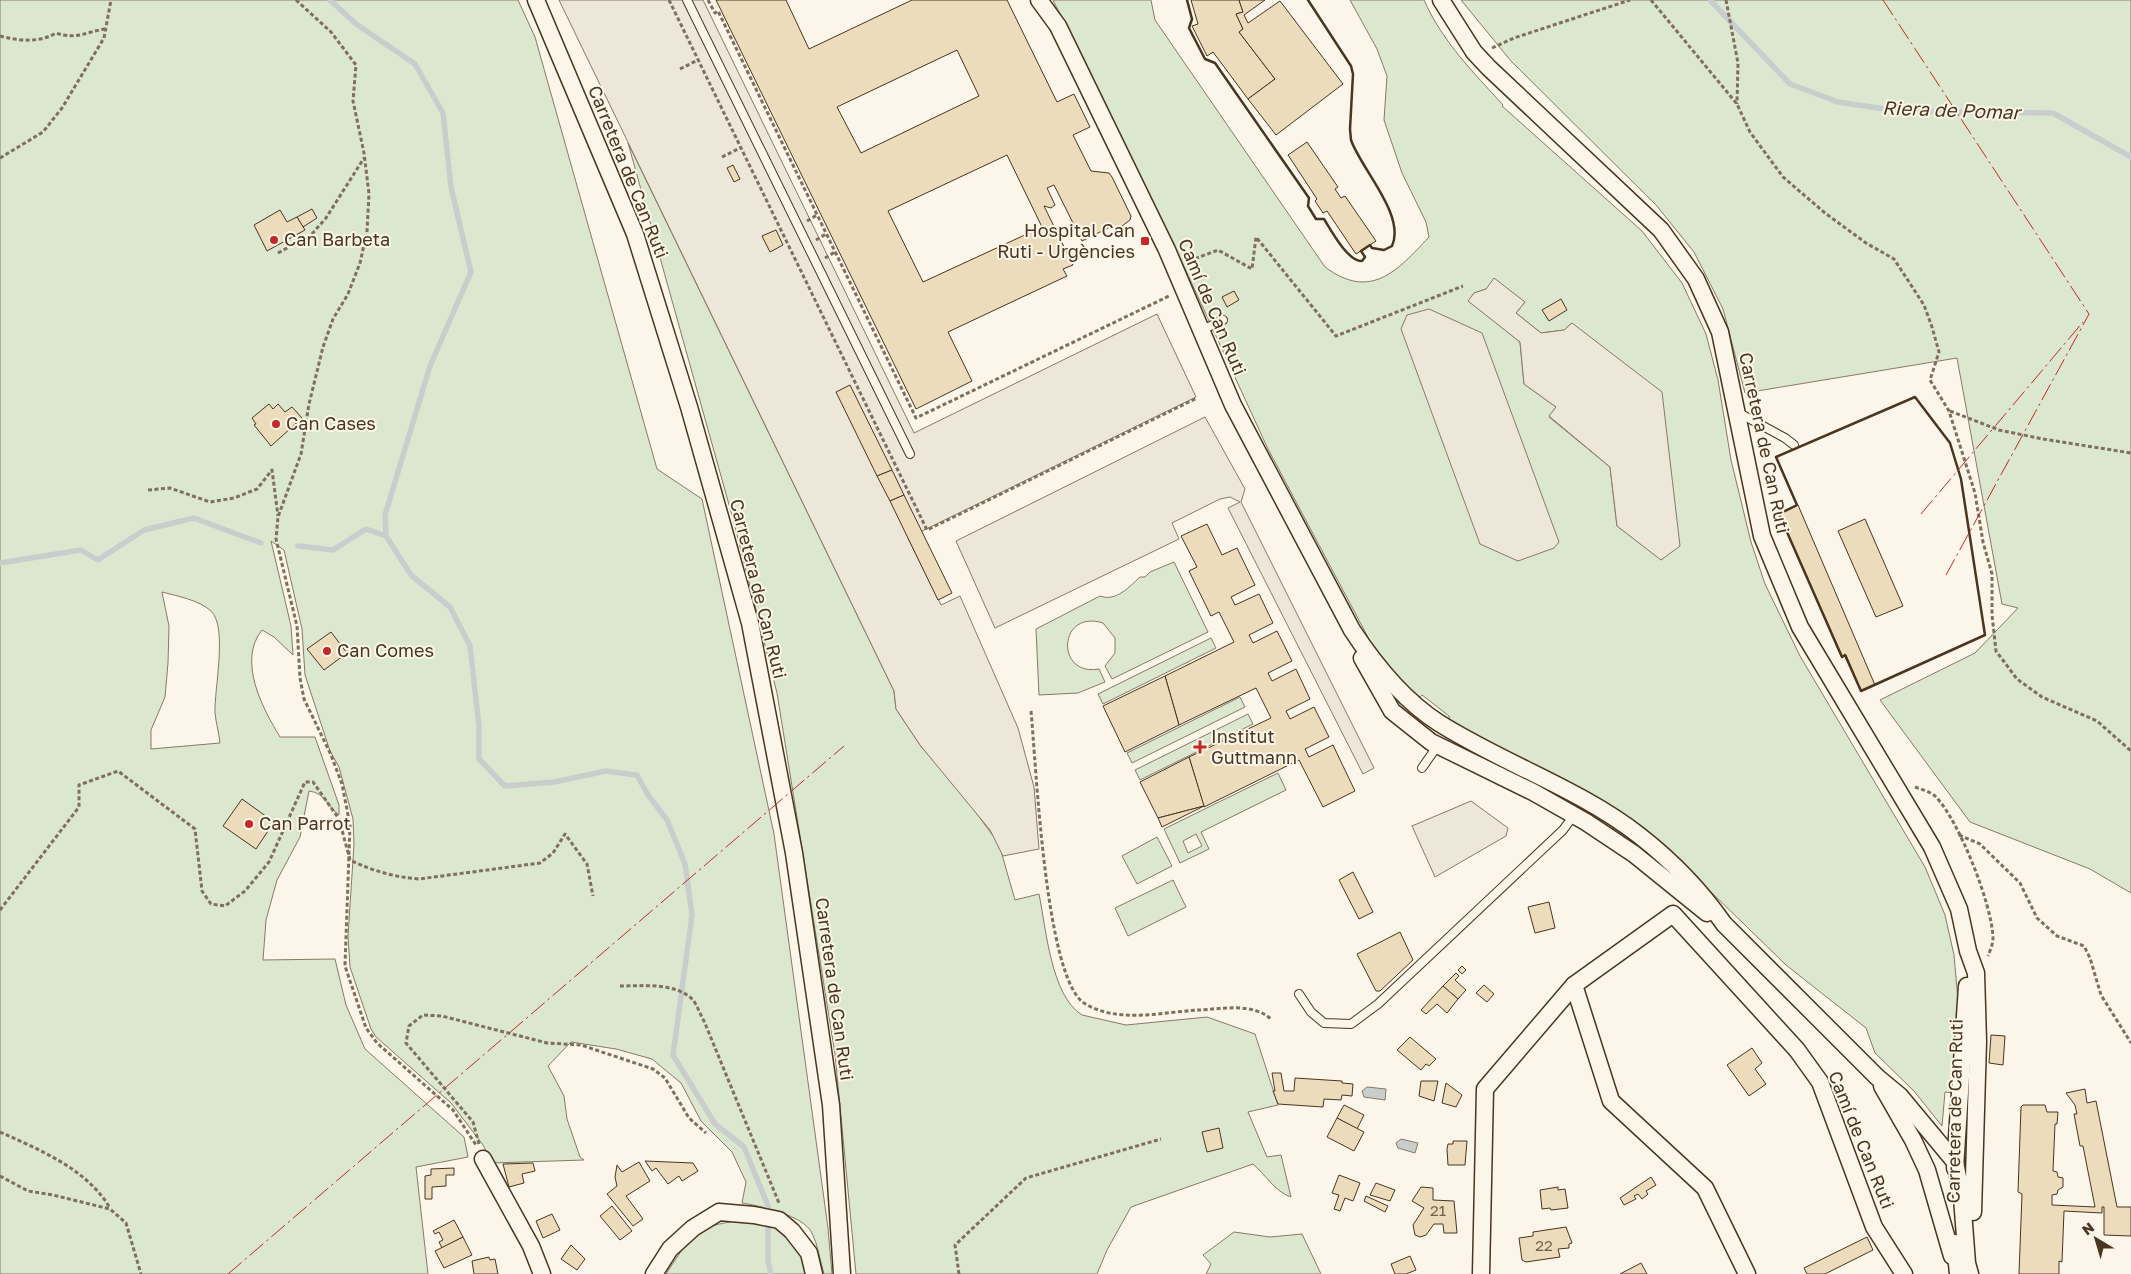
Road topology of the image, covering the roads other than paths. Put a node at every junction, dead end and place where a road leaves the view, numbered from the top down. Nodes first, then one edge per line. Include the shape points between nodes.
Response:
1 (536, 0) edge
2 (686, 0) edge
3 (1039, 0) edge
4 (1441, 0) edge
5 (1223, 320) dead end
6 (1200, 331) junction
7 (1737, 412) junction
8 (1794, 446) dead end
9 (910, 454) dead end
10 (1352, 630) junction
11 (1400, 690) junction
12 (1438, 745) junction
13 (1422, 768) dead end
14 (1530, 771) junction
15 (1574, 815) junction
16 (1651, 845) junction
17 (1724, 924) junction
18 (1968, 951) junction
19 (1574, 985) junction
20 (1299, 994) dead end
21 (1877, 1077) junction
22 (483, 1159) road end
23 (1955, 1162) junction
24 (1956, 1270) edge
25 (542, 1274) edge
26 (654, 1274) edge
27 (814, 1274) edge
28 (842, 1274) edge
29 (1481, 1274) edge
30 (1746, 1274) edge
31 (1904, 1274) edge
32 (1970, 1274) edge
33 (1977, 1274) edge

1 - 28 street, Carretera de Can Ruti via 635,234 689,407 750,623 794,853 831,1106
2 - 9 lane
3 - 6 street, Camí de Can Ruti via 1058,26 1167,250
4 - 7 street, Carretera de Can Ruti via 1474,52 1661,230 1696,279 1720,332
5 - 6 lane
6 - 10 street, Camí de Can Ruti via 1233,405
7 - 8 lane
7 - 18 street, Carretera de Can Ruti via 1762,536 1800,627 1932,847 1958,909
10 - 11 street, Camí de Can Ruti via 1383,674
10 - 12 street, Camí de Can Ruti via 1364,665 1392,711
11 - 12 street, Camí de Can Ruti via 1404,703 1433,730
11 - 14 street, Camí de Can Ruti via 1438,722
12 - 13 lane
12 - 14 street, Camí de Can Ruti via 1450,743 1515,773
12 - 15 street, Camí de Can Ruti
14 - 16 street, Camí de Can Ruti via 1575,795
15 - 16 street, Camí de Can Ruti via 1600,820 1628,837
15 - 17 street, Camí de Can Ruti via 1634,854
15 - 20 lane via 1563,830 1378,1004 1351,1024 1324,1023 1311,1012
16 - 17 street, Camí de Can Ruti via 1688,880
17 - 21 street, Camí de Can Ruti
18 - 23 street, Carretera de Can Ruti
18 - 33 street, Carretera de Can Ruti via 1976,973 1978,1041 1972,1199
19 - 29 street via 1485,1089
19 - 30 street via 1611,1101 1705,1188
19 - 31 street, Camí de Can Ruti via 1673,914 1797,1050 1814,1074 1834,1116 1874,1227
21 - 23 street, Camí de Can Ruti via 1900,1096
21 - 24 street, Camí de Can Ruti via 1927,1170
22 - 25 street via 531,1246
23 - 24 street, Carretera de Can Ruti
23 - 32 street, Carretera de Can Ruti
26 - 27 street via 670,1249 692,1228 719,1212 779,1220 809,1253

